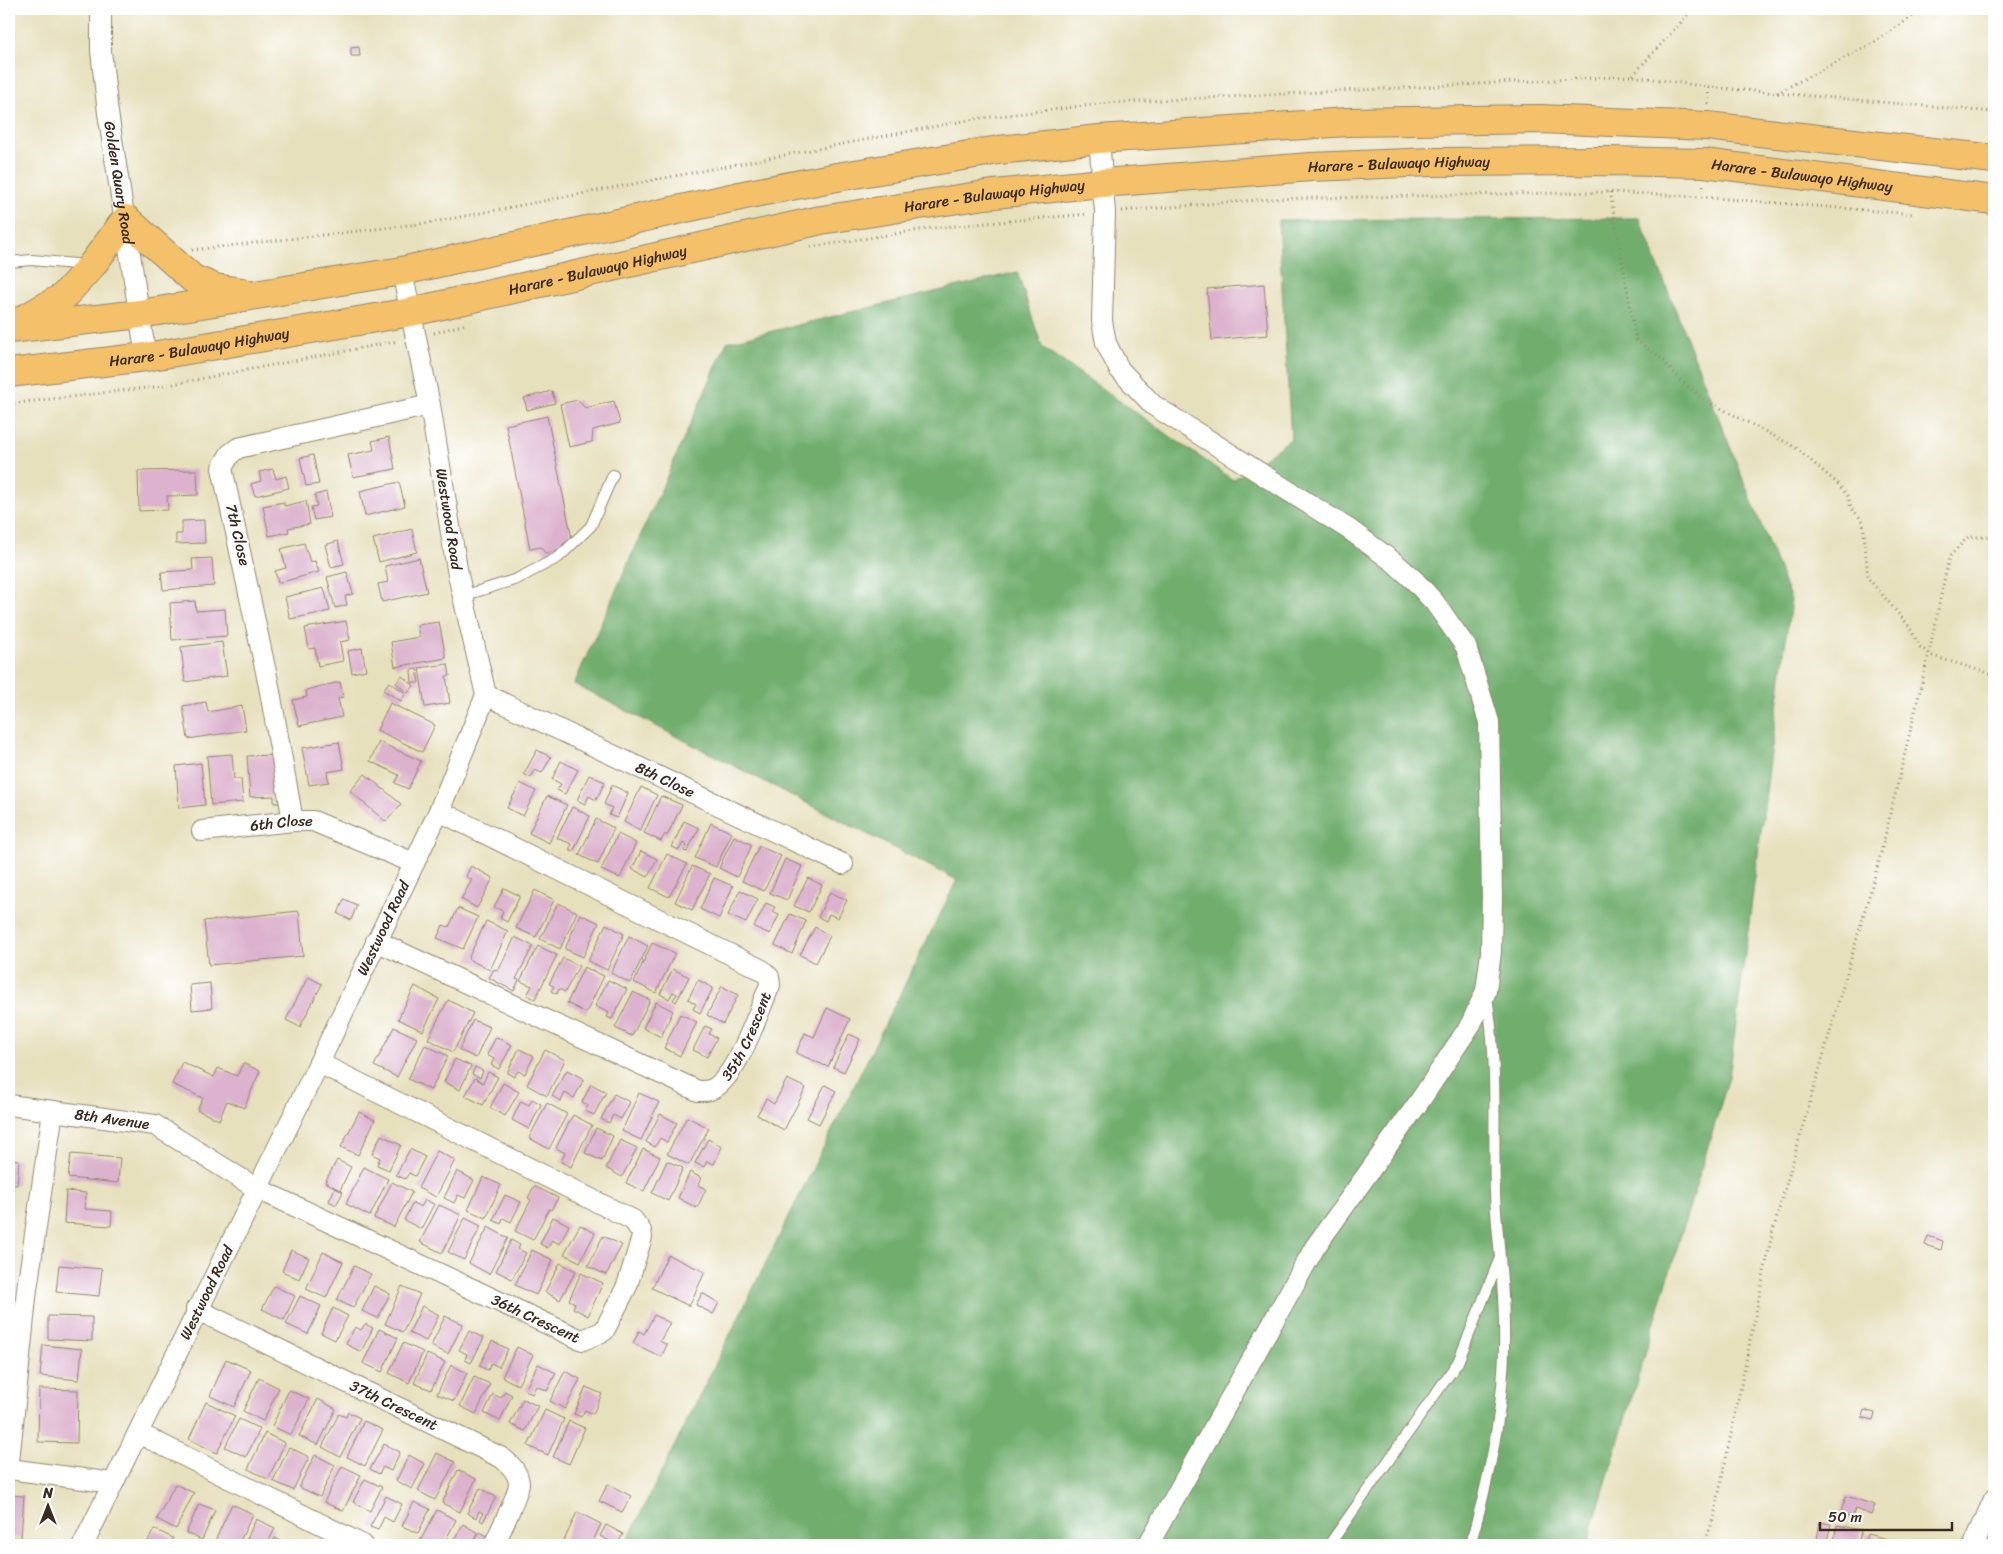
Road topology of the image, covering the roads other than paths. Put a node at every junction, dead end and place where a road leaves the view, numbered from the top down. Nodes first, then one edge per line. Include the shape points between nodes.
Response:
1 (101, 9) edge
2 (1099, 140) junction
3 (1994, 160) edge
4 (1102, 183) junction
5 (1994, 200) edge
6 (126, 219) junction
7 (9, 262) edge
8 (92, 265) junction
9 (402, 271) junction
10 (259, 295) junction
11 (140, 314) junction
12 (414, 325) junction
13 (9, 329) edge
14 (146, 357) junction
15 (9, 373) edge
16 (430, 405) junction
17 (613, 475) dead end
18 (462, 596) junction
19 (486, 695) junction
20 (439, 811) junction
21 (293, 821) junction
22 (202, 831) dead end
23 (414, 863) junction
24 (843, 864) dead end
25 (376, 941) junction
26 (1486, 991) junction
27 (319, 1063) junction
28 (9, 1105) edge
29 (53, 1111) junction
30 (256, 1188) junction
31 (1499, 1259) junction
32 (18, 1288) edge
33 (196, 1309) junction
34 (138, 1433) junction
35 (9, 1461) edge
36 (9, 1469) edge
37 (113, 1483) junction
38 (1994, 1499) edge
39 (1335, 1543) edge
40 (83, 1545) edge
41 (363, 1545) edge
42 (494, 1545) edge
43 (1148, 1545) edge
44 (1470, 1545) edge
45 (1974, 1545) edge

1 - 6 street, Golden Quary Road via 101,51 108,113
2 - 3 highway via 1347,122 1540,119 1706,126
2 - 4 street
2 - 9 highway via 999,150 837,177
4 - 5 highway, Harare - Bulawayo Highway via 1311,166 1608,161 1704,163
4 - 12 highway, Harare - Bulawayo Highway via 985,195 821,220
4 - 26 street via 1105,212 1102,321 1106,343 1119,369 1154,405 1350,530 1395,563 1435,603 1466,647 1489,722 1492,896 1491,952
6 - 8 highway
6 - 10 highway via 193,279 215,288
6 - 11 street, Golden Quary Road
7 - 8 lane via 32,260
8 - 13 highway via 62,297
9 - 10 highway
9 - 12 street, Westwood Road
10 - 11 highway
11 - 13 highway
11 - 14 street, Golden Quary Road
12 - 14 highway, Harare - Bulawayo Highway
12 - 16 street, Westwood Road
14 - 15 highway, Harare - Bulawayo Highway
16 - 18 street, Westwood Road
16 - 21 street, 7th Close via 238,448 225,460 222,468 270,686
17 - 18 lane via 591,526 559,557 517,579
18 - 19 street, Westwood Road
19 - 20 street, Westwood Road
19 - 24 street, 8th Close
20 - 23 street, Westwood Road
20 - 25 street, 35th Crescent via 762,970 769,977 770,985 734,1066 719,1084 710,1090 698,1091
21 - 22 street, 6th Close
21 - 23 street, 6th Close via 313,821
23 - 25 street, Westwood Road
25 - 27 street, Westwood Road
26 - 31 lane via 1493,1049
26 - 43 street via 1471,1024 1419,1102 1315,1247
27 - 30 street, Westwood Road
27 - 30 street, 36th Crescent via 633,1220 642,1237 628,1286 604,1331 584,1340
28 - 29 street, 8th Avenue
29 - 30 street, 8th Avenue via 155,1124
29 - 32 street
30 - 33 street, Westwood Road
31 - 39 lane via 1458,1362
31 - 44 lane via 1504,1327 1502,1392 1498,1427
32 - 35 street
33 - 34 street, Westwood Road
33 - 42 street, 37th Crescent via 502,1458 515,1470 519,1485
34 - 37 street, Westwood Road
34 - 41 street
36 - 37 street
37 - 40 street, Westwood Road
38 - 45 street

